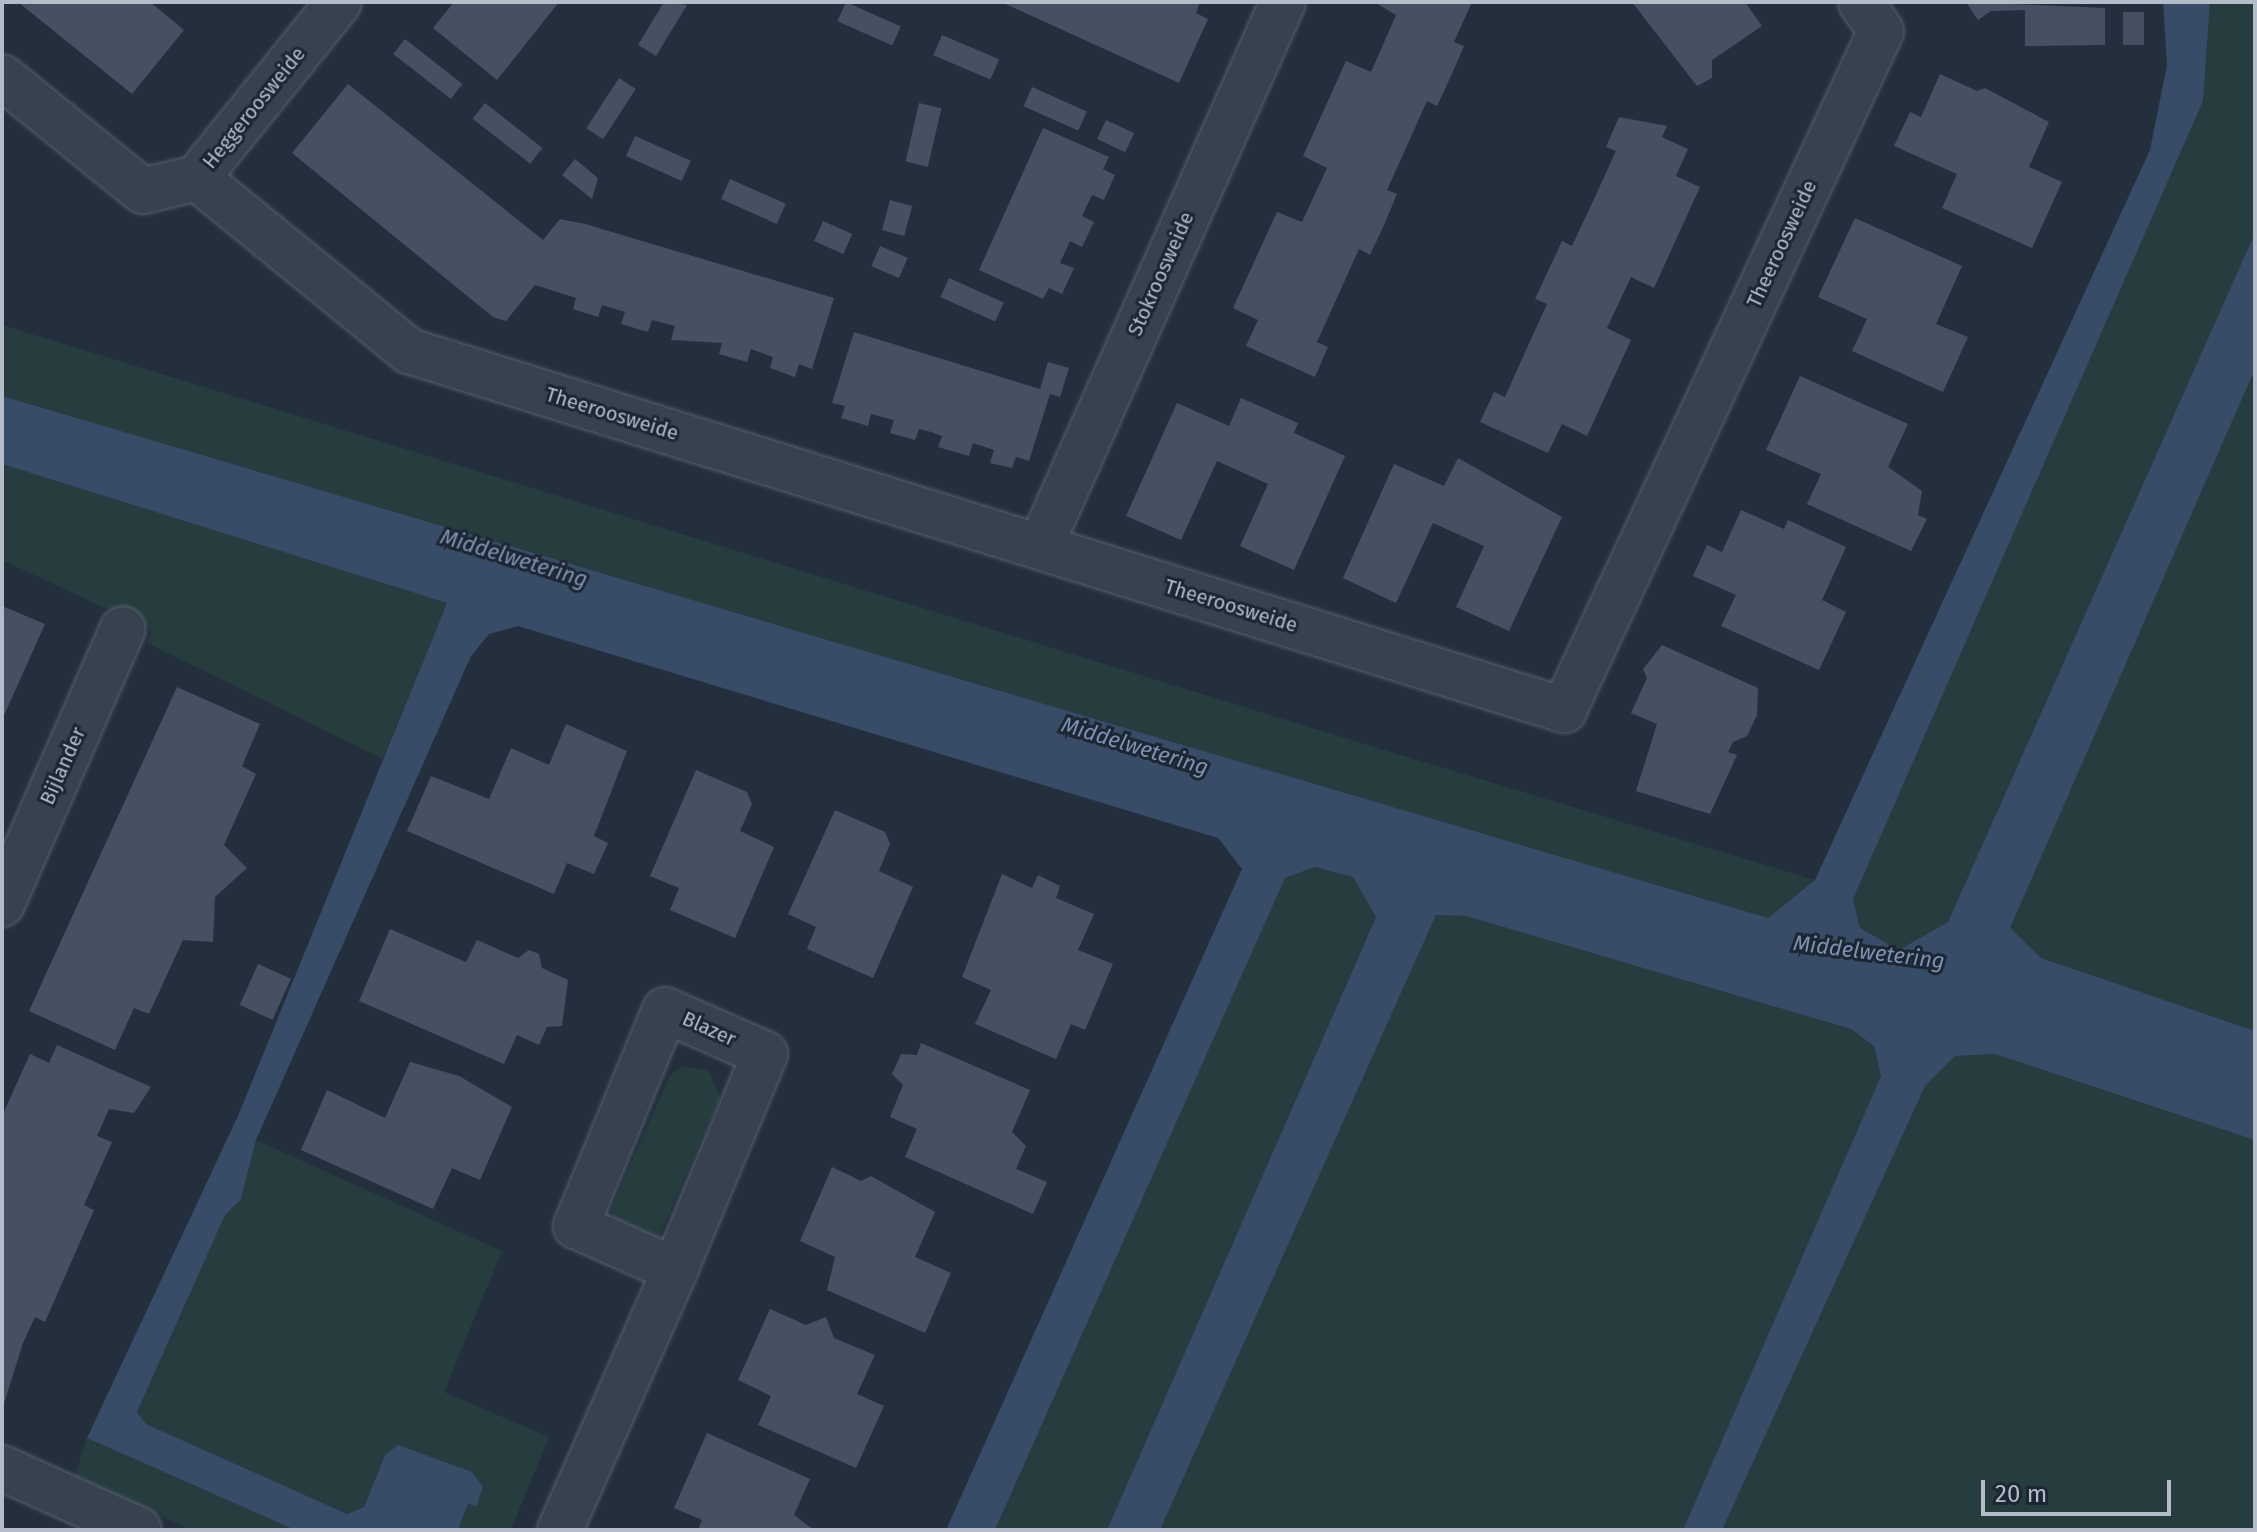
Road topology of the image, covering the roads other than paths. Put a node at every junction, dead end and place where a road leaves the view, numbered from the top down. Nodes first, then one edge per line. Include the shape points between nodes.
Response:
1 (339, 2) edge
2 (1283, 2) edge
3 (1861, 2) edge
4 (2, 77) edge
5 (197, 178) junction
6 (1040, 547) junction
7 (123, 629) dead end
8 (2, 904) edge
9 (675, 1270) junction
10 (2, 1468) edge
11 (139, 1530) edge
12 (560, 1530) edge

1 - 5 street, Heggeroosweide
2 - 6 street, Stokroosweide
3 - 6 street, Theeroosweide via 1881,31 1564,710
4 - 5 street, Heggeroosweide via 143,191
5 - 6 street, Theeroosweide via 409,351
7 - 8 street, Bijlander
9 - 9 street, Blazer via 576,1226 665,1010 765,1054
9 - 12 street, Blazer
10 - 11 street

